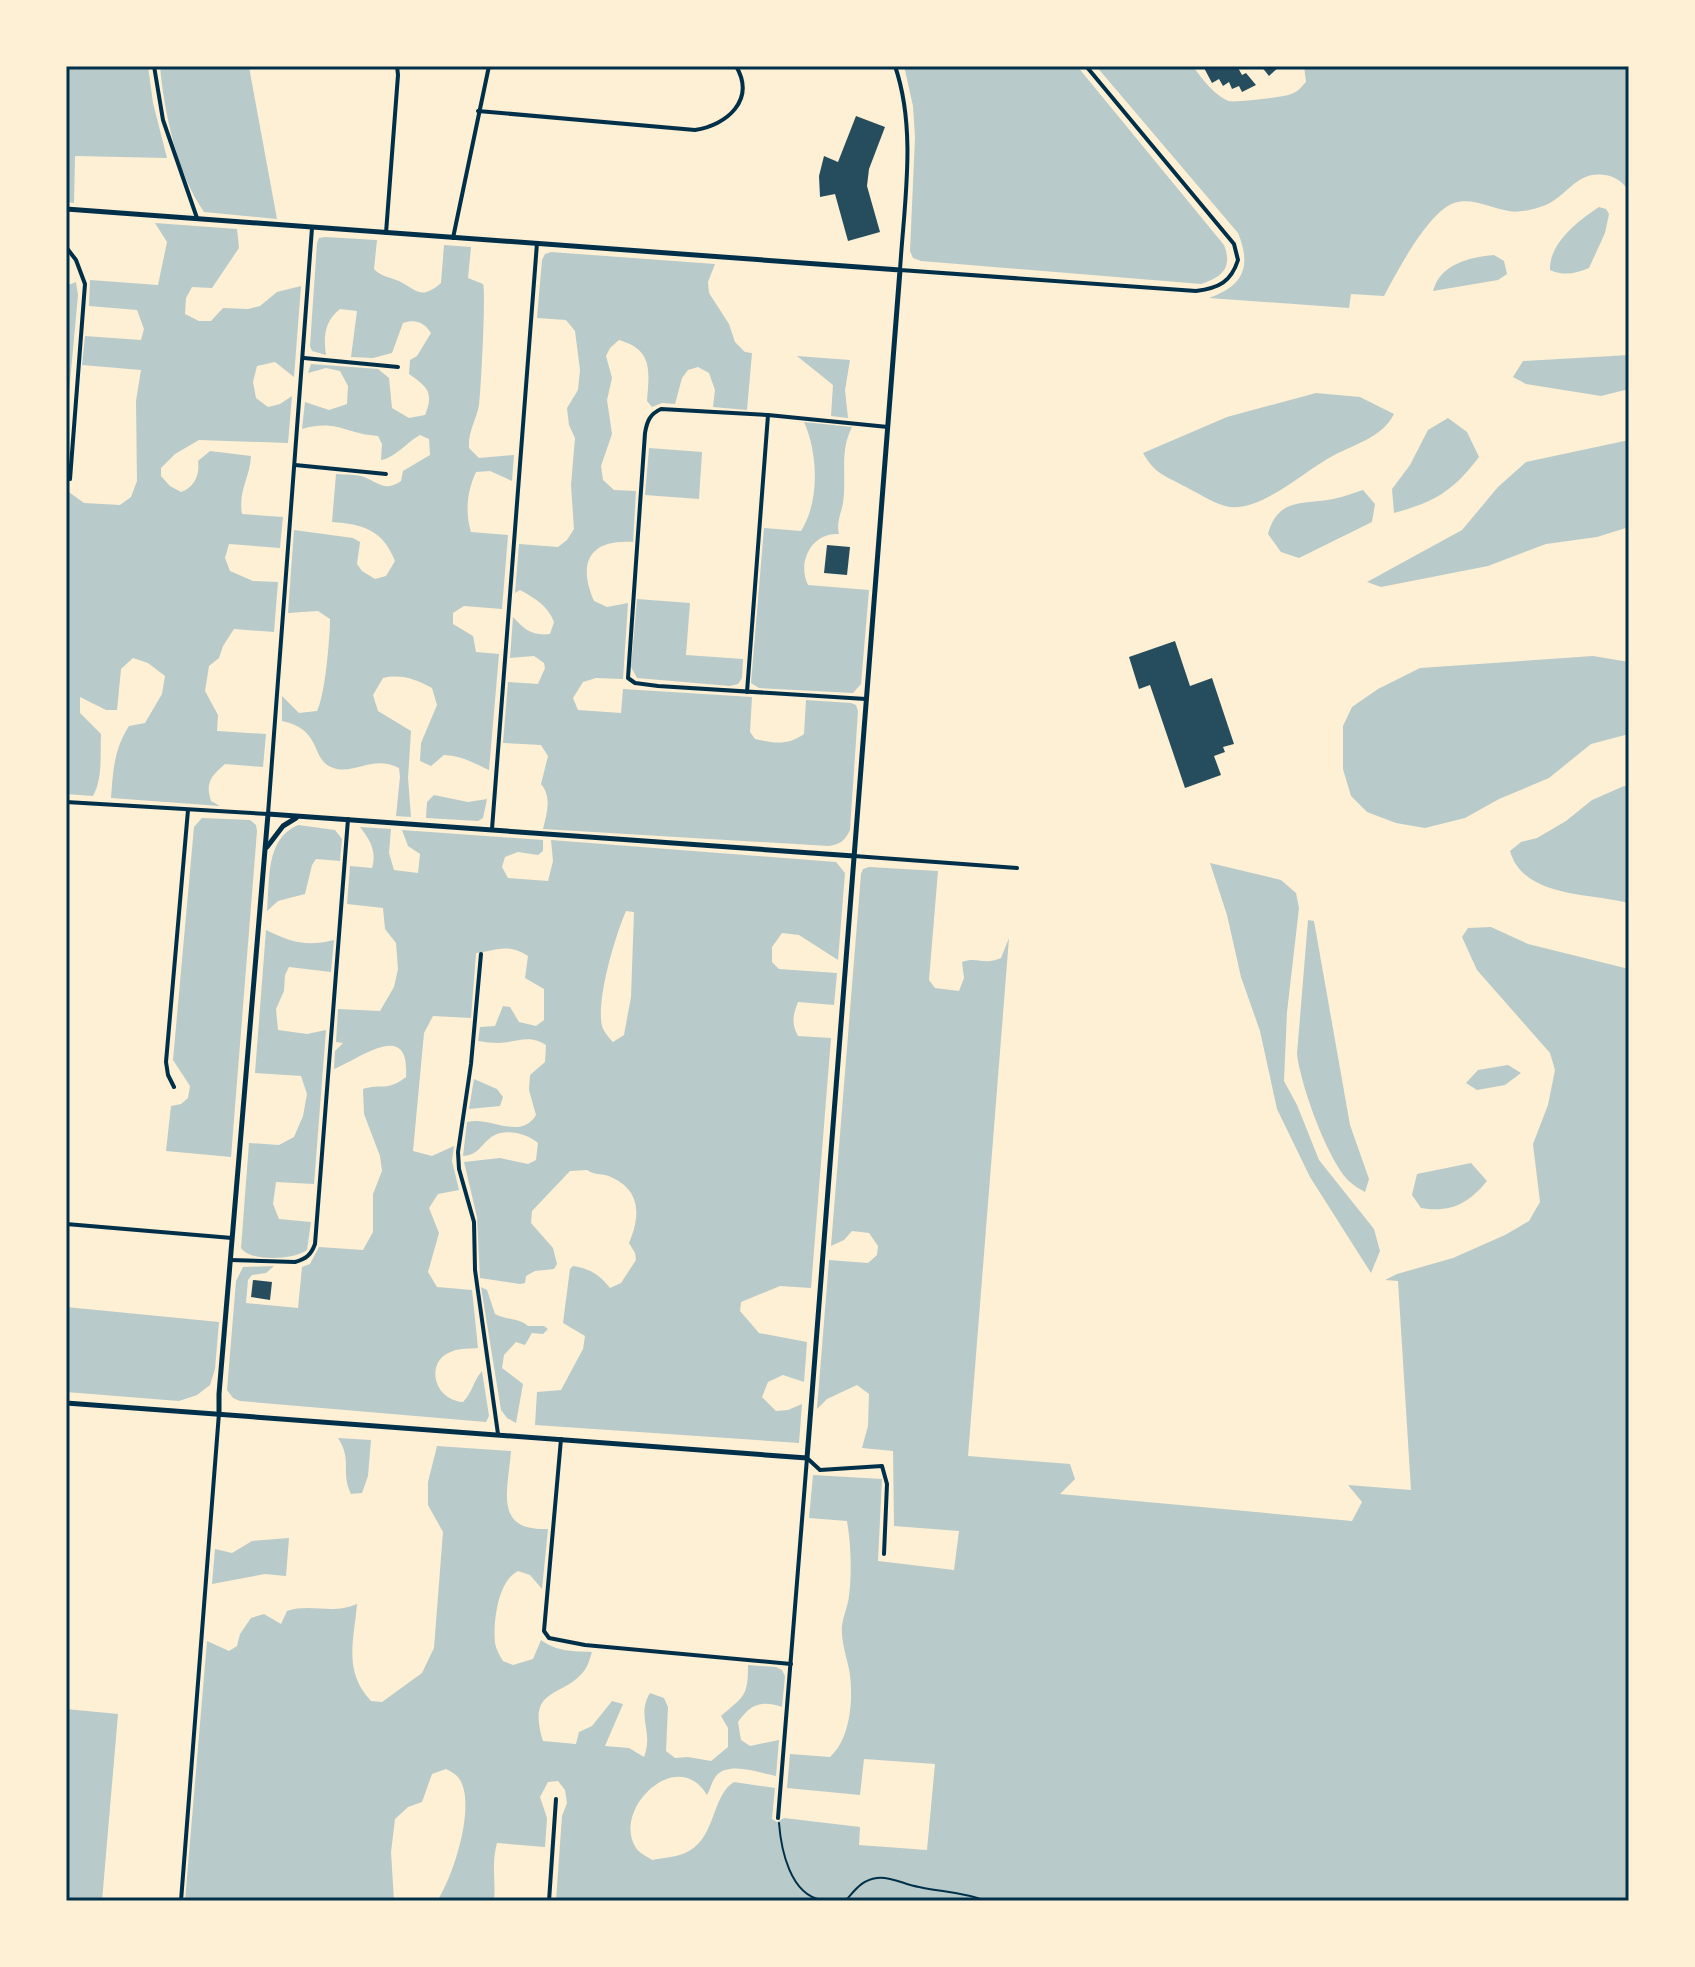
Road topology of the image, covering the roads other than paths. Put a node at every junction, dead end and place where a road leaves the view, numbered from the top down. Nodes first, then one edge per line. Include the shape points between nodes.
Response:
1 (154, 66) edge
2 (397, 66) edge
3 (489, 66) edge
4 (736, 66) edge
5 (895, 66) edge
6 (1086, 66) edge
7 (478, 111) junction
8 (66, 209) edge
9 (198, 220) junction
10 (312, 228) junction
11 (386, 233) junction
12 (453, 238) junction
13 (537, 243) junction
14 (66, 247) edge
15 (900, 270) junction
16 (304, 358) junction
17 (398, 367) dead end
18 (768, 415) junction
19 (888, 427) junction
20 (295, 465) junction
21 (386, 474) dead end
22 (70, 479) dead end
23 (747, 692) junction
24 (866, 699) junction
25 (66, 802) edge
26 (188, 810) junction
27 (268, 814) junction
28 (298, 817) junction
29 (348, 819) junction
30 (492, 829) junction
31 (265, 852) junction
32 (854, 856) junction
33 (1017, 868) dead end
34 (481, 954) dead end
35 (174, 1087) dead end
36 (66, 1224) edge
37 (232, 1238) junction
38 (230, 1260) junction
39 (66, 1403) edge
40 (219, 1413) junction
41 (498, 1434) junction
42 (561, 1439) junction
43 (807, 1458) junction
44 (884, 1554) dead end
45 (791, 1664) junction
46 (556, 1799) dead end
47 (778, 1818) road end
48 (181, 1901) edge
49 (549, 1901) edge

1 - 9 street via 163,120
2 - 11 street
3 - 7 street
4 - 7 street via 742,91 736,108 724,121 695,130
5 - 15 street via 906,109
6 - 15 street via 1234,244 1238,260 1227,282 1196,291
7 - 12 street
8 - 9 street
9 - 10 street
10 - 11 street
10 - 16 street
11 - 12 street
12 - 13 street
13 - 15 street
13 - 30 street
14 - 22 street via 85,284
15 - 19 street
16 - 17 street
16 - 20 street
18 - 19 street
18 - 23 street
18 - 23 street via 661,409 647,421 643,463 628,678 658,686
19 - 24 street
20 - 21 street
20 - 27 street
23 - 24 street
24 - 32 street
25 - 26 street
26 - 27 street
26 - 35 street via 166,1062
27 - 28 street
27 - 31 street
28 - 29 street
28 - 31 street via 283,826
29 - 30 street
29 - 38 street via 315,1244 311,1253 295,1262
30 - 32 street
31 - 37 street
32 - 33 street
32 - 43 street
34 - 41 street via 458,1152 474,1222 475,1270
36 - 37 street
37 - 38 street
38 - 40 street
39 - 40 street
40 - 41 street
40 - 48 street
41 - 42 street
42 - 43 street
42 - 45 street via 544,1631 549,1638
43 - 44 street via 820,1470 882,1466 887,1484
43 - 45 street
45 - 47 street
46 - 49 street

